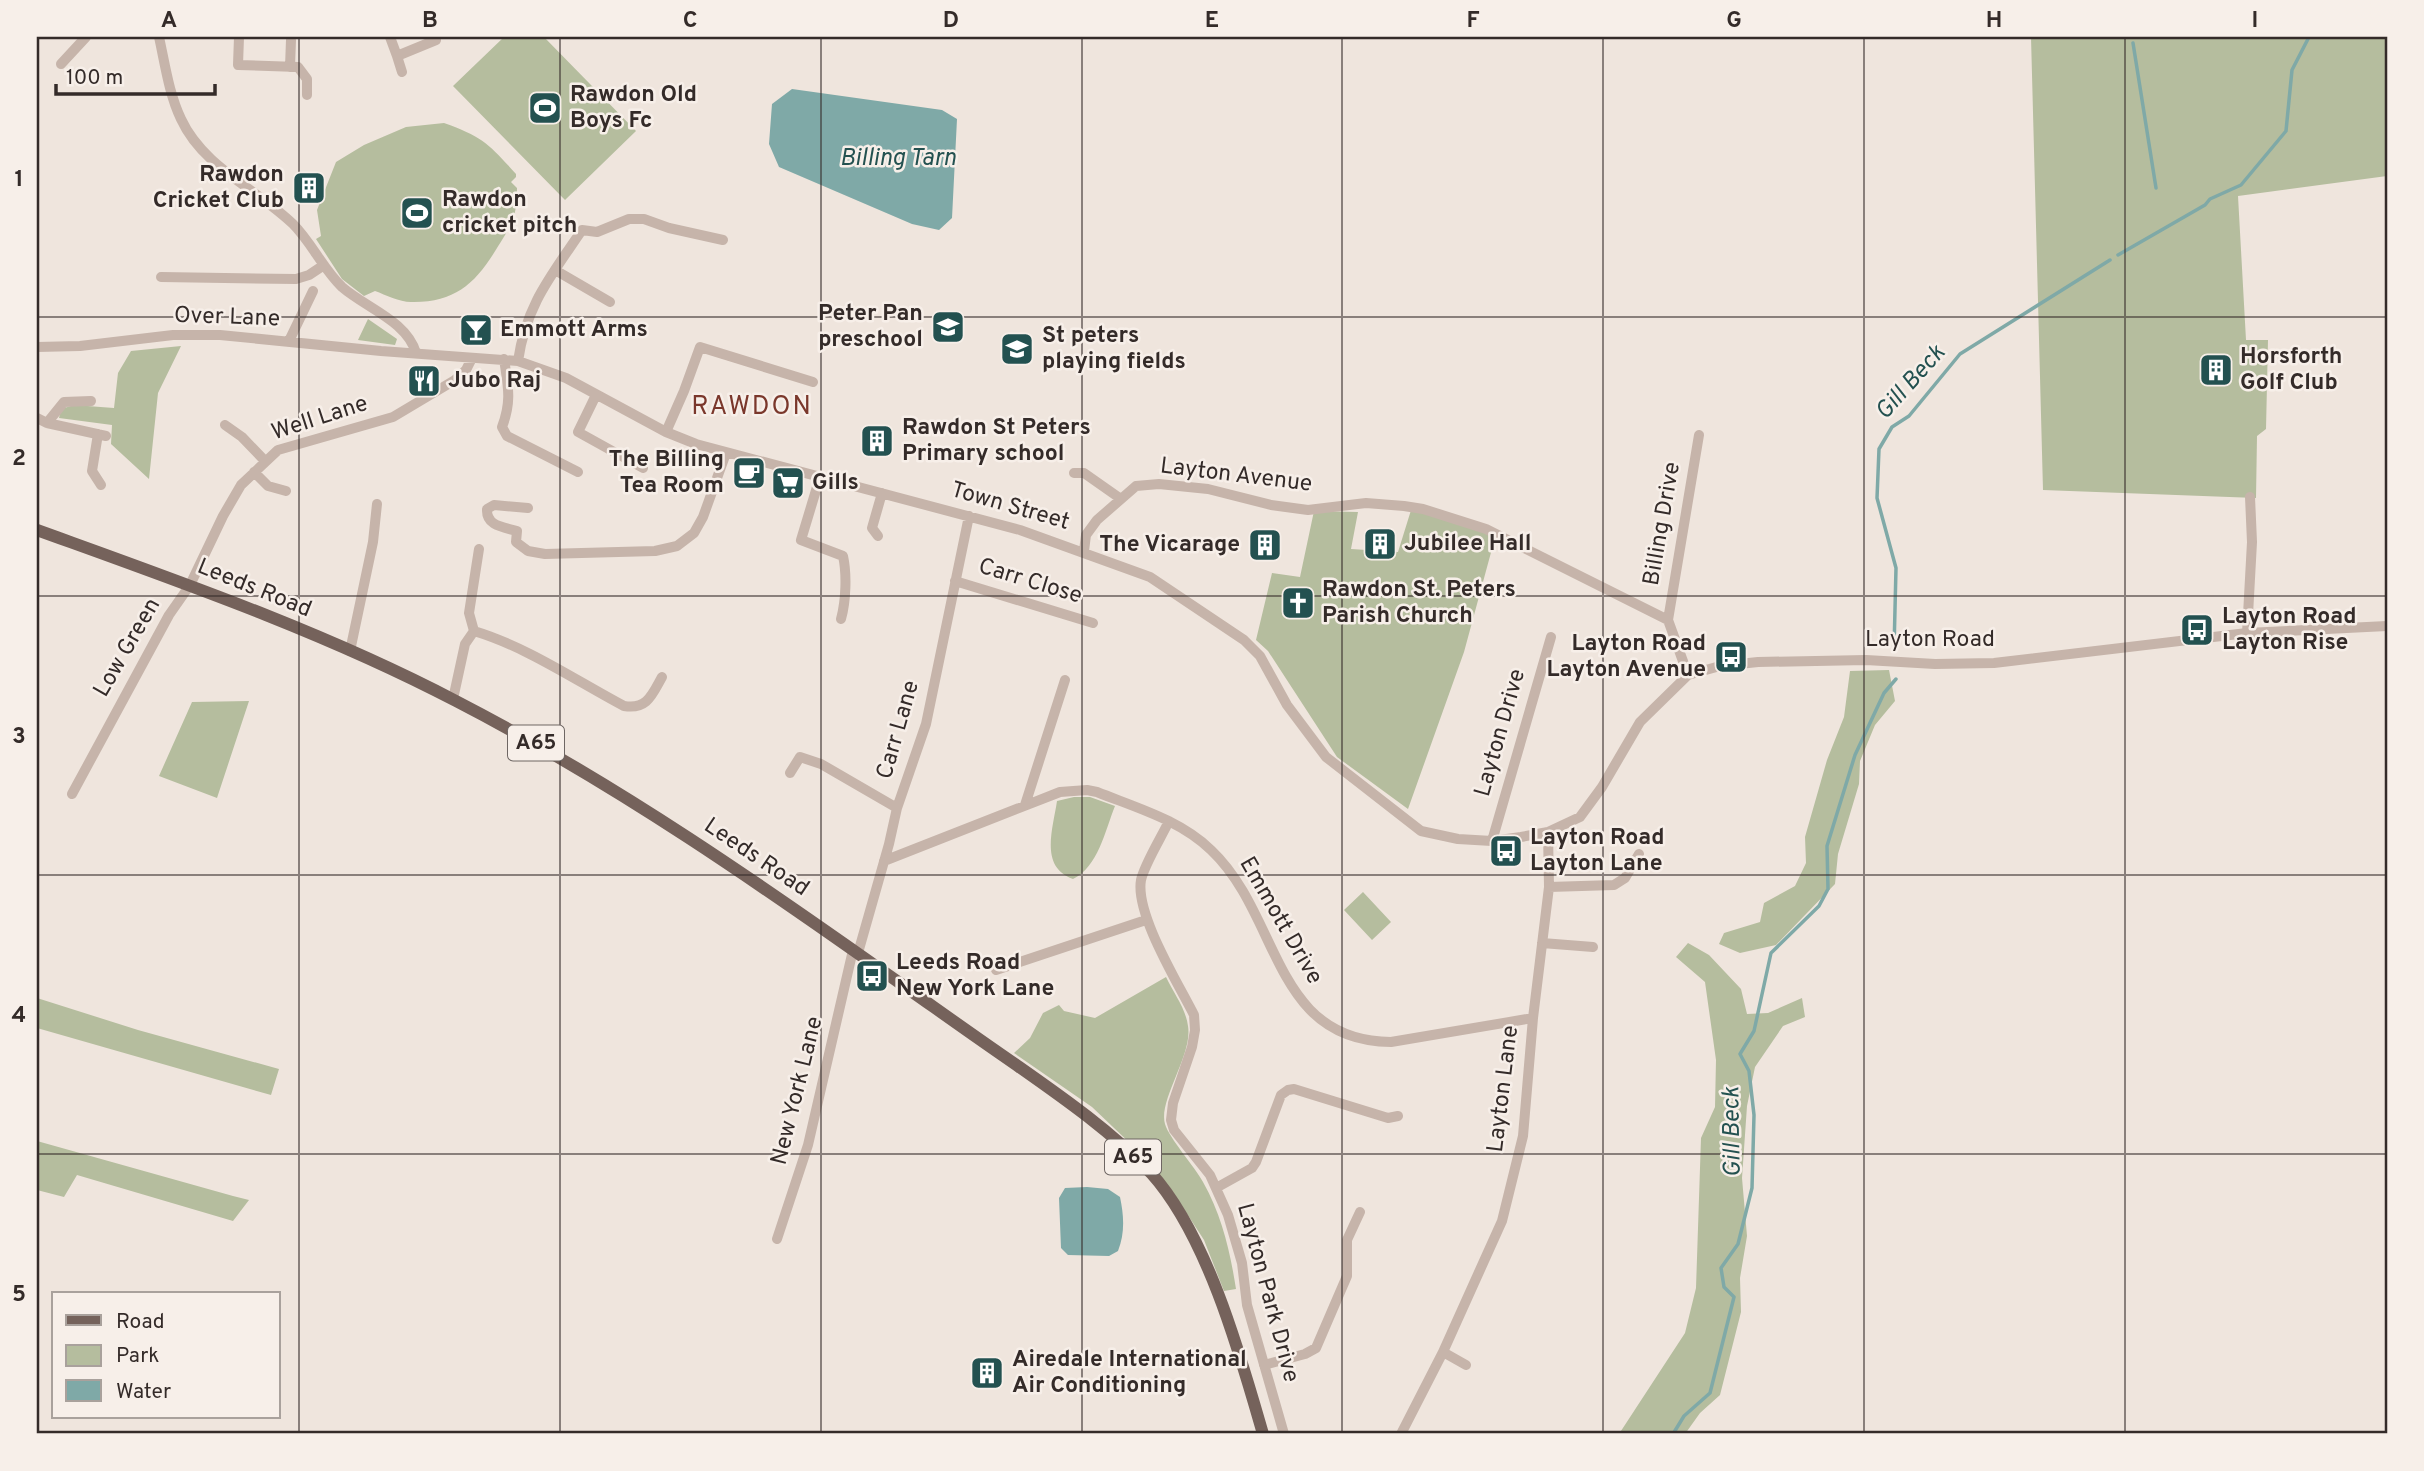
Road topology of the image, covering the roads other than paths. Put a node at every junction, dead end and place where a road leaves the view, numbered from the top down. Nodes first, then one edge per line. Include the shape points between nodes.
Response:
1 (86, 37) edge
2 (159, 37) edge
3 (239, 37) edge
4 (390, 37) edge
5 (290, 40) dead end
6 (436, 40) dead end
7 (397, 56) junction
8 (61, 64) dead end
9 (290, 67) junction
10 (402, 72) dead end
11 (307, 95) dead end
12 (723, 240) dead end
13 (324, 265) junction
14 (555, 270) junction
15 (161, 277) dead end
16 (313, 291) dead end
17 (610, 302) dead end
18 (289, 341) junction
19 (37, 347) edge
20 (416, 353) junction
21 (472, 358) junction
22 (504, 359) junction
23 (518, 361) junction
24 (813, 382) dead end
25 (596, 395) junction
26 (91, 401) dead end
27 (42, 420) edge
28 (225, 425) dead end
29 (666, 432) junction
30 (1699, 435) dead end
31 (726, 453) junction
32 (264, 461) junction
33 (643, 468) dead end
34 (254, 472) junction
35 (578, 472) dead end
36 (1074, 473) dead end
37 (820, 477) junction
38 (102, 485) dead end
39 (286, 491) dead end
40 (882, 493) junction
41 (2250, 496) dead end
42 (1121, 499) junction
43 (377, 504) dead end
44 (528, 508) dead end
45 (969, 516) junction
46 (37, 530) edge
47 (878, 536) dead end
48 (479, 549) dead end
49 (1084, 551) junction
50 (955, 581) junction
51 (190, 585) junction
52 (841, 619) dead end
53 (1668, 620) junction
54 (1093, 624) dead end
55 (2387, 626) edge
56 (474, 631) junction
57 (2247, 633) junction
58 (1551, 637) dead end
59 (350, 651) junction
60 (1688, 675) junction
61 (662, 677) dead end
62 (1065, 680) dead end
63 (453, 699) junction
64 (790, 773) dead end
65 (72, 794) dead end
66 (1025, 805) junction
67 (897, 808) junction
68 (1170, 821) junction
69 (1548, 832) junction
70 (1492, 841) junction
71 (1639, 854) dead end
72 (884, 861) junction
73 (1549, 887) junction
74 (1146, 920) junction
75 (1542, 943) junction
76 (1594, 947) dead end
77 (855, 952) junction
78 (996, 970) dead end
79 (1533, 1018) junction
80 (1398, 1116) dead end
81 (1216, 1188) junction
82 (1360, 1212) dead end
83 (777, 1239) dead end
84 (1443, 1352) junction
85 (1264, 1365) junction
86 (1466, 1366) dead end
87 (1263, 1434) edge
88 (1284, 1434) edge
89 (1401, 1434) edge

1 - 8 street
2 - 13 street via 174,103 195,142 294,225
3 - 9 street via 238,65
4 - 7 street
5 - 9 street
6 - 7 street
7 - 10 street
9 - 11 street via 298,67 307,79
12 - 14 street via 629,219 597,232 582,230
13 - 15 street via 296,279
13 - 20 street via 342,286 408,334
14 - 17 street
14 - 23 street via 532,306
16 - 18 street
18 - 19 street, Over Lane via 173,335
18 - 20 street, Over Lane
20 - 21 street, Town Street
21 - 22 street, Town Street
21 - 32 street, Well Lane via 454,380 393,417 278,450
22 - 23 street, Town Street
22 - 35 street via 510,396 502,427 507,436
23 - 25 street, Town Street via 566,378
24 - 29 street via 700,347
25 - 29 street, Town Street
25 - 33 street via 578,432
26 - 27 street via 64,402
27 - 38 street via 102,435 92,471
28 - 32 street
29 - 31 street, Town Street
30 - 53 street, Billing Drive
31 - 37 street, Town Street
31 - 44 street via 703,517 694,533 677,546 655,551 528,551 510,544 517,531 490,521 487,509 494,505
32 - 34 street, Well Lane
34 - 39 street via 268,486
34 - 51 street, Well Lane via 223,516
36 - 42 street via 1084,473
37 - 40 street, Town Street
37 - 52 street via 801,541 843,556
40 - 45 street, Town Street
40 - 47 street via 872,528
41 - 57 street
42 - 49 street, Layton Avenue via 1086,535
42 - 53 street, Layton Avenue via 1136,486 1159,484 1308,510 1366,503 1423,509 1486,529
43 - 59 street
45 - 49 street, Town Street
45 - 50 street, Carr Lane
46 - 51 main road, Leeds Road / A65
48 - 56 street via 469,612
49 - 70 street, Town Street via 1150,577 1244,640 1326,757 1421,831
50 - 54 street, Carr Close
50 - 67 street, Carr Lane via 926,724
51 - 59 main road, Leeds Road / A65
51 - 65 street, Low Green via 169,615
53 - 60 street
55 - 57 street, Layton Road
56 - 61 street via 624,706 638,707 649,701
56 - 63 street via 466,644
57 - 60 street, Layton Road via 1994,663 1758,662
58 - 70 street, Layton Drive
59 - 63 main road, Leeds Road / A65
60 - 69 street, Layton Road via 1640,722 1580,817
62 - 66 street
63 - 77 main road, Leeds Road / A65 via 629,798
64 - 67 street via 800,757 821,764
66 - 68 street, Emmott Drive via 1060,792 1087,790
66 - 72 street, Emmott Drive
67 - 72 street, Carr Lane
68 - 74 street, Layton Park Drive via 1141,879
68 - 79 street, Emmott Drive via 1226,865 1251,903 1296,995 1332,1028 1370,1042 1391,1042
69 - 70 street, Town Street
69 - 73 street, Layton Lane
71 - 73 street via 1625,878 1614,885
72 - 77 street, Carr Lane
73 - 75 street, Layton Lane
74 - 78 street
74 - 81 street, Layton Park Drive via 1194,1015 1192,1047 1172,1103 1171,1121
75 - 76 street
75 - 79 street, Layton Lane
77 - 83 street, New York Lane via 808,1145
77 - 87 main road, Leeds Road / A65 via 1055,1093 1152,1175 1212,1277
79 - 84 street, Layton Lane via 1523,1136 1502,1222
80 - 81 street via 1388,1118 1288,1090 1281,1095 1252,1168
81 - 85 street, Layton Park Drive via 1242,1263 1247,1305
82 - 85 street via 1347,1240 1347,1276 1316,1348
84 - 86 street
84 - 89 street, Layton Lane
85 - 88 street, Layton Park Drive

